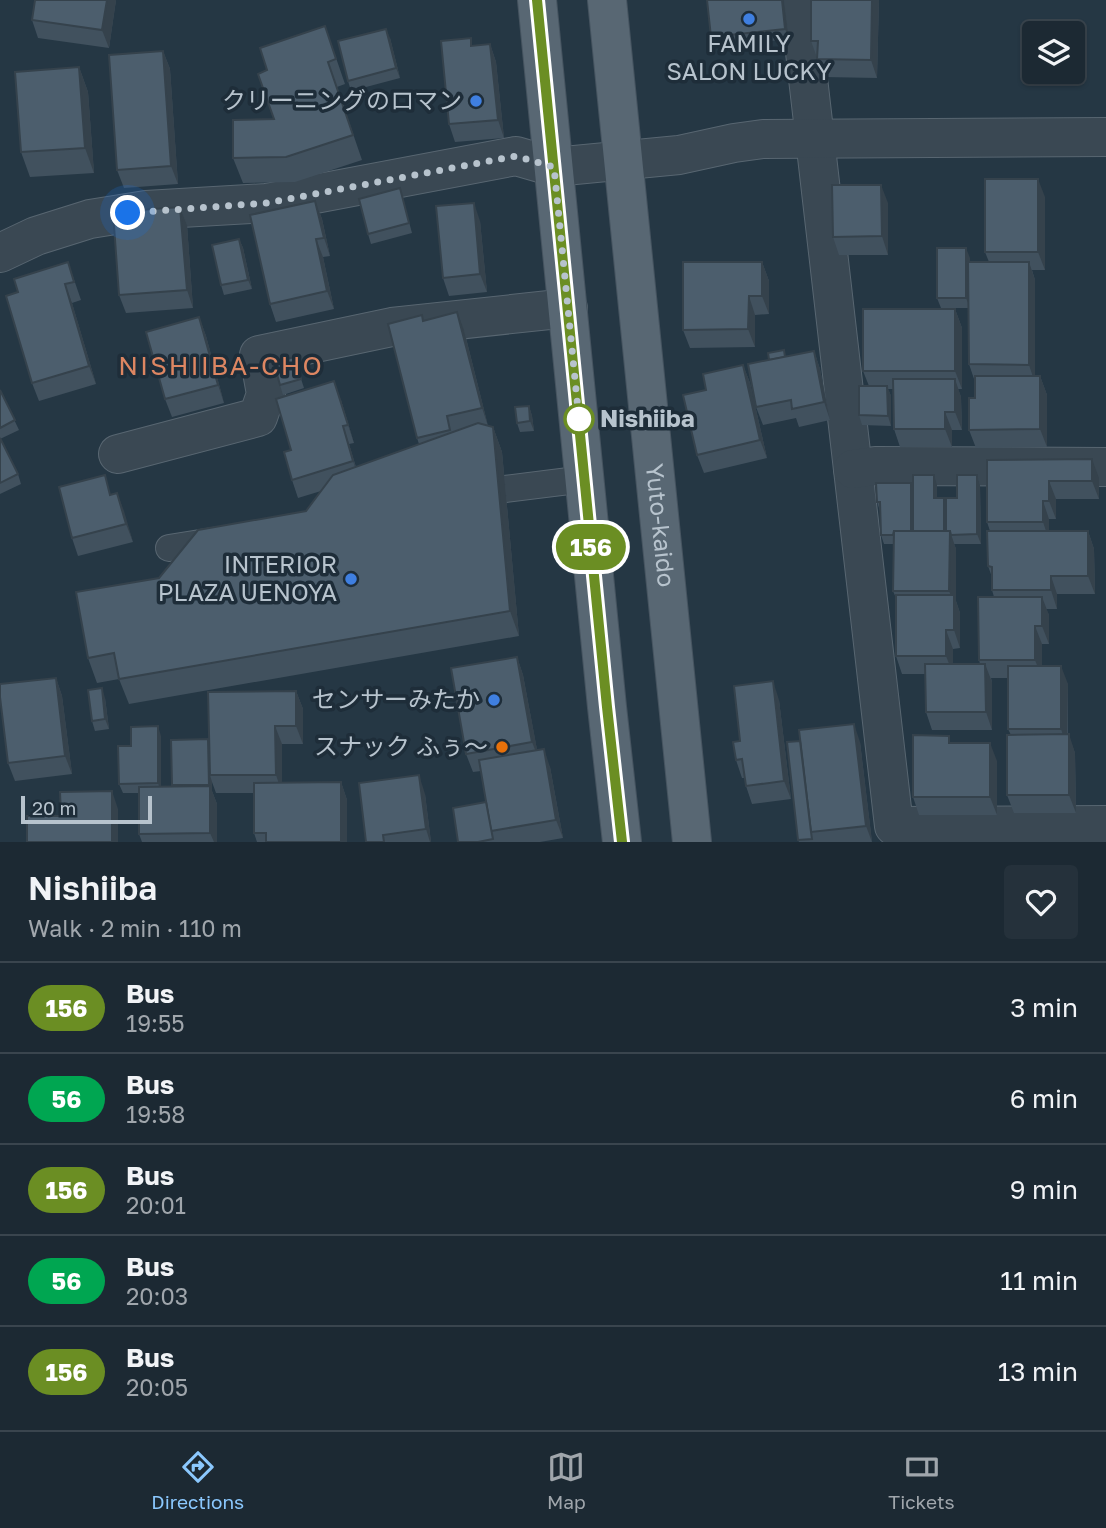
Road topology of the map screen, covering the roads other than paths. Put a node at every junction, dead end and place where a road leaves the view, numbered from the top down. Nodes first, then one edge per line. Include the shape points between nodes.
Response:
1 (537, 0) edge
2 (607, 0) edge
3 (799, 0) edge
4 (814, 137) junction
5 (1106, 137) edge
6 (622, 161) junction
7 (554, 167) junction
8 (0, 253) edge
9 (568, 308) junction
10 (118, 454) dead end
11 (1106, 467) edge
12 (853, 469) junction
13 (585, 479) junction
14 (505, 489) dead end
15 (238, 536) edge
16 (169, 548) dead end
17 (1106, 825) edge
18 (895, 834) edge
19 (622, 842) edge
20 (692, 842) edge

1 - 7 main road
2 - 6 main road, Yuto-kaido
3 - 4 street
4 - 5 street
4 - 6 street via 734,143
4 - 12 street
6 - 7 street
6 - 20 main road, Yuto-kaido
7 - 8 street via 516,156 267,203 146,210 90,219
7 - 9 main road
9 - 10 street via 392,327 259,355 267,394 258,416
9 - 13 main road
11 - 12 street
12 - 18 street
13 - 14 lane
13 - 19 main road
15 - 16 lane
17 - 18 street

